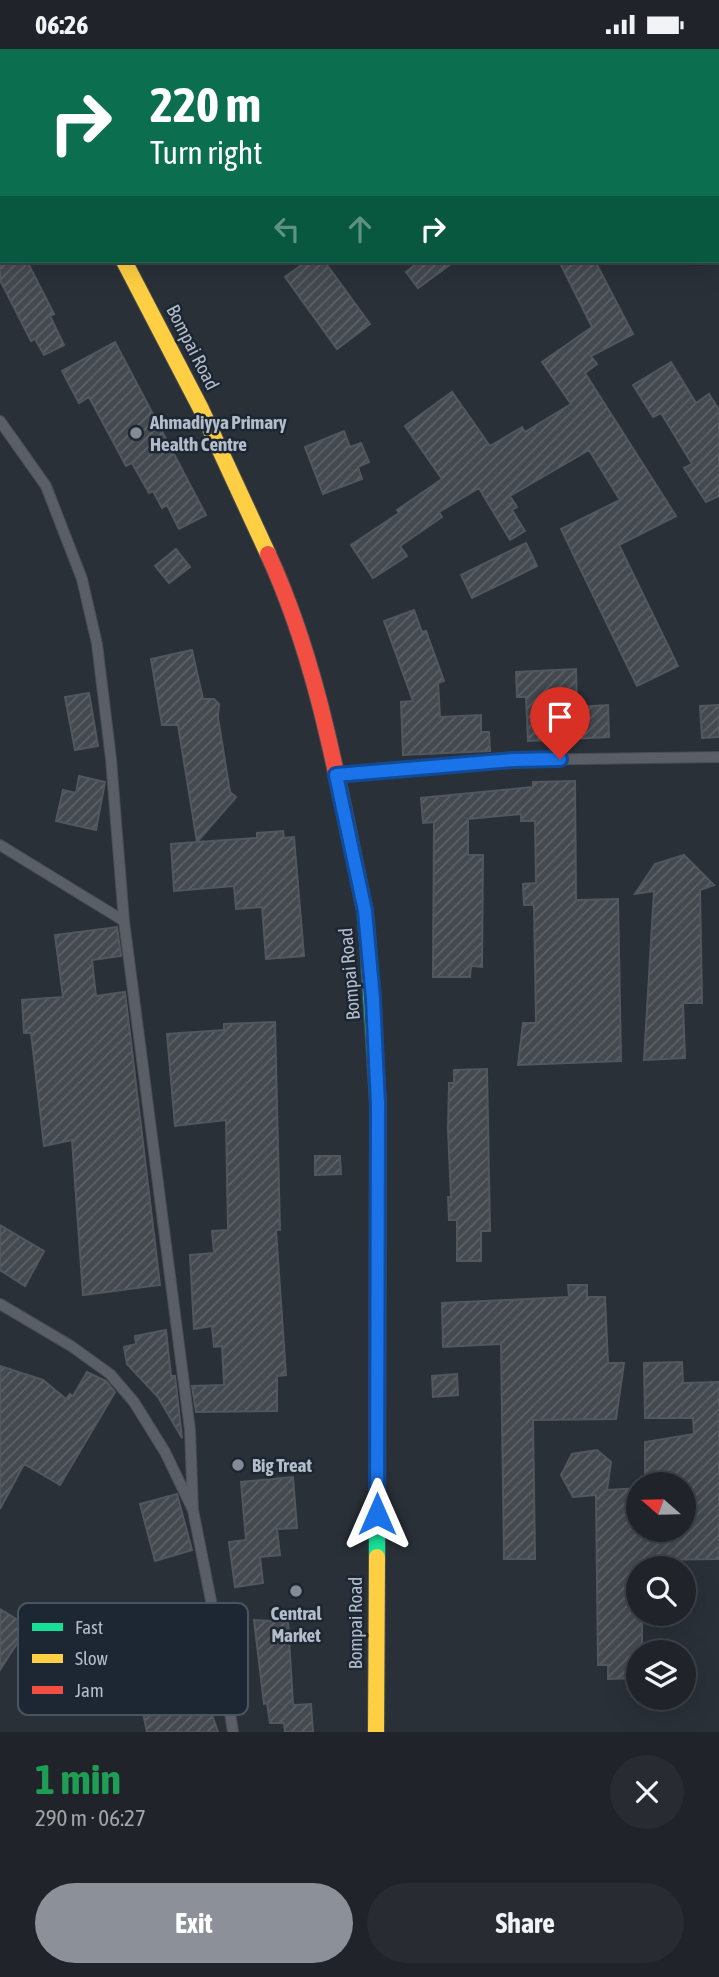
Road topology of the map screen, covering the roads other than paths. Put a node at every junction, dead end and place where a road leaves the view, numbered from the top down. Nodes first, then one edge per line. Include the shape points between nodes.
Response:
1 (125, 263) edge
2 (0, 421) edge
3 (719, 757) edge
4 (336, 775) junction
5 (0, 845) edge
6 (124, 921) junction
7 (0, 1304) edge
8 (194, 1510) junction
9 (212, 1603) edge
10 (376, 1732) edge

1 - 4 main road, Bompai Road via 201,409 286,593 319,694
2 - 6 lane via 46,486 82,579 97,644
3 - 4 lane via 513,760
4 - 10 main road, Bompai Road via 365,911 378,1104
5 - 6 lane
6 - 8 lane via 190,1430
7 - 8 lane via 110,1374 165,1452
8 - 9 lane

